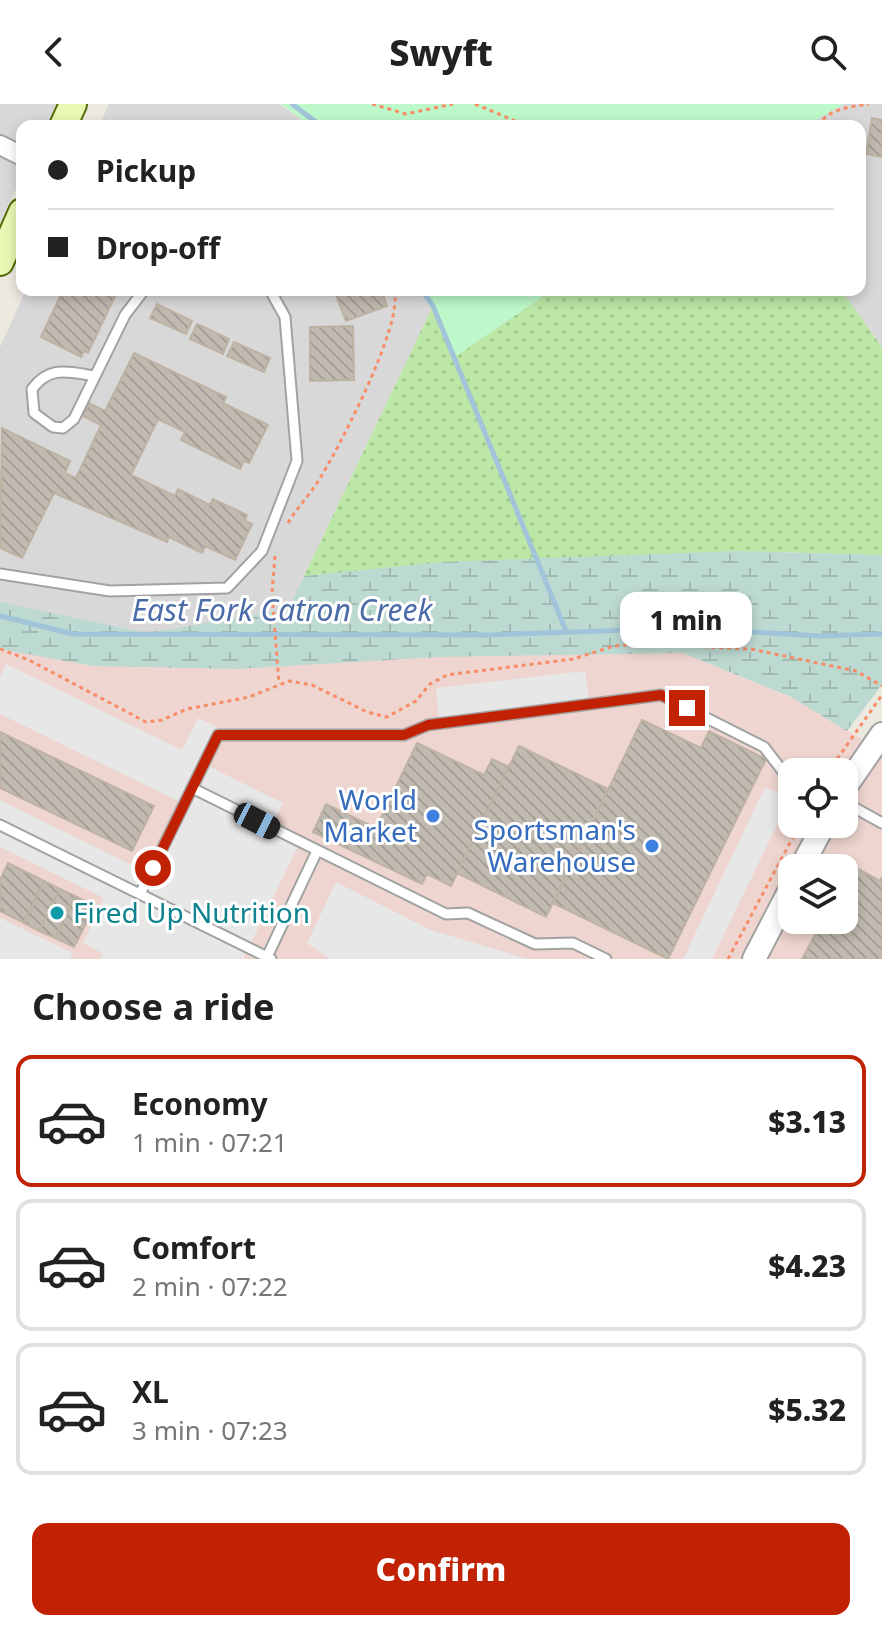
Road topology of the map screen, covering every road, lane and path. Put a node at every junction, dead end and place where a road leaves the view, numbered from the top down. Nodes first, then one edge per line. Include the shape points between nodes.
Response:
1 (372, 104) edge
2 (453, 104) edge
3 (475, 104) edge
4 (869, 104) edge
5 (513, 120) edge
6 (822, 120) edge
7 (16, 226) edge
8 (0, 262) edge
9 (139, 296) edge
10 (273, 296) edge
11 (394, 296) edge
12 (95, 376) junction
13 (286, 529) dead end
14 (276, 550) dead end
15 (0, 574) edge
16 (0, 649) edge
17 (279, 684) junction
18 (882, 686) edge
19 (882, 695) edge
20 (882, 734) edge
21 (838, 758) edge
22 (778, 765) edge
23 (858, 782) edge
24 (192, 788) junction
25 (858, 804) edge
26 (882, 823) edge
27 (0, 825) edge
28 (793, 838) edge
29 (839, 838) edge
30 (837, 844) dead end
31 (317, 851) junction
32 (140, 894) junction
33 (778, 913) edge
34 (268, 958) edge
35 (606, 959) edge
36 (728, 959) edge
37 (754, 959) edge

1 - 2 path via 406,114
3 - 5 path
4 - 6 path via 844,107
7 - 8 main road
9 - 12 lane
10 - 15 lane via 285,317 297,461 262,551 227,588 110,591
11 - 13 path via 394,315 362,396
12 - 12 lane via 74,419 63,428 42,422 34,413 32,389 41,377 54,370
14 - 17 path via 272,593
16 - 17 path via 146,722 249,697
17 - 18 path via 312,685 387,717 447,675 573,659 640,644 751,649 856,671
19 - 21 path
20 - 23 street
22 - 24 lane via 764,747 661,695 428,725 404,735 218,735
24 - 31 lane
24 - 32 lane
25 - 26 lane
27 - 32 lane
28 - 36 path
29 - 30 path
31 - 34 lane
31 - 35 lane via 446,914 468,913 535,944 573,943
32 - 34 lane
33 - 37 street

